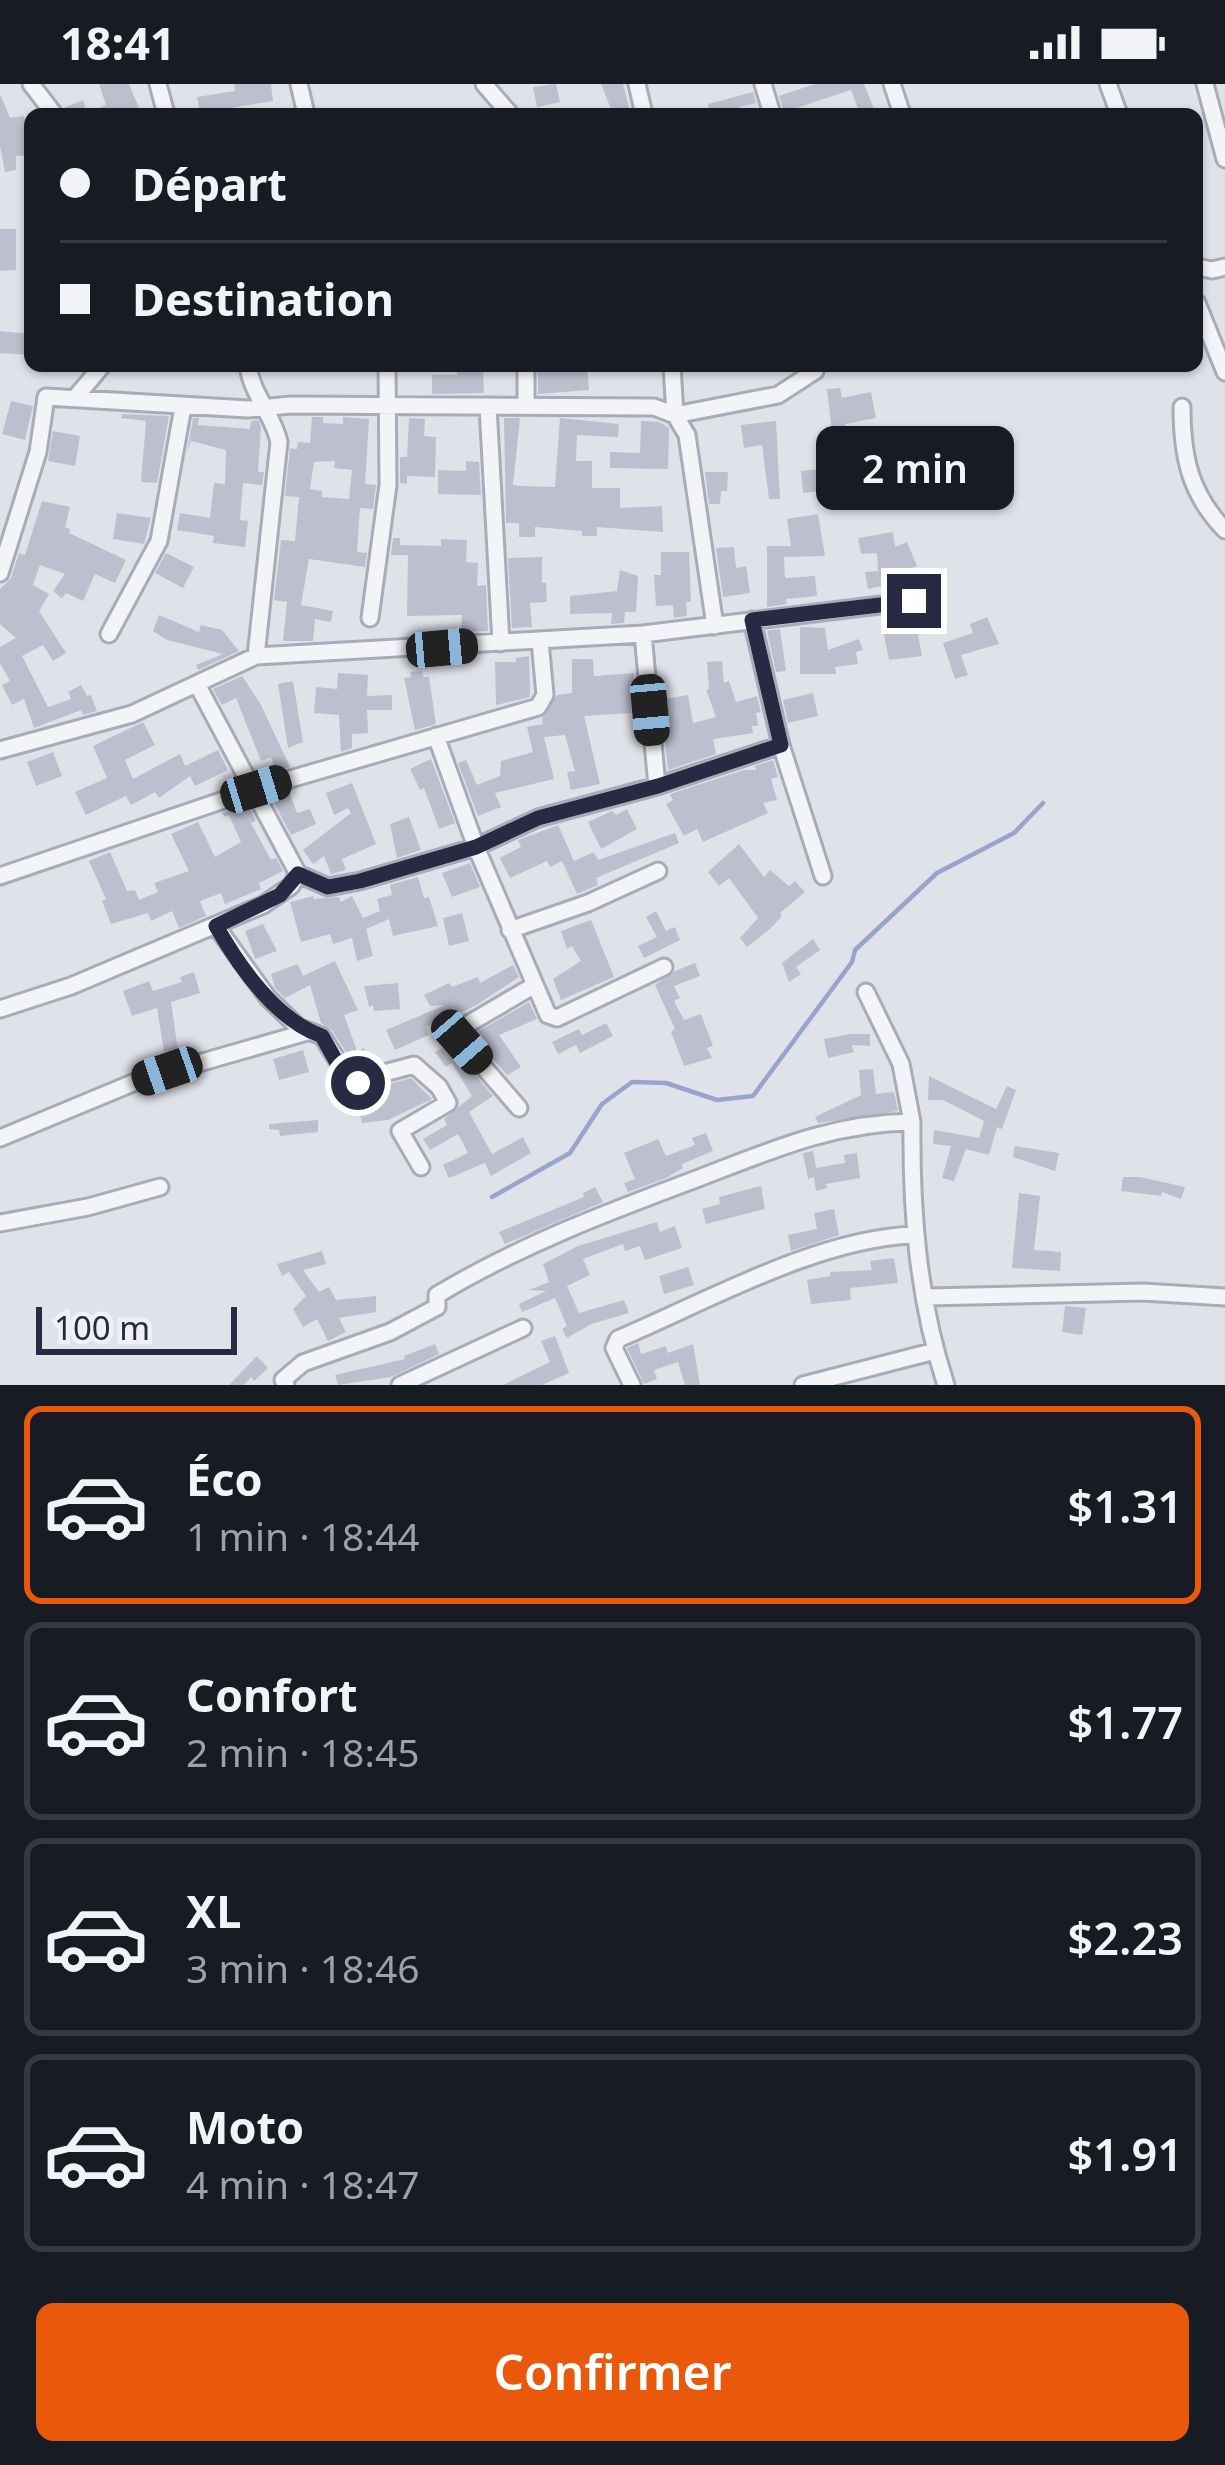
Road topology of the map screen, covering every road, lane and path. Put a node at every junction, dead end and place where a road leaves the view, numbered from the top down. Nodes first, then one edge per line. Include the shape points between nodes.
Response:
1 (31, 84) edge
2 (484, 84) edge
3 (1205, 84) edge
4 (49, 108) edge
5 (505, 108) edge
6 (1225, 159) edge
7 (1203, 318) edge
8 (97, 372) edge
9 (101, 372) edge
10 (249, 372) edge
11 (387, 372) edge
12 (526, 372) edge
13 (672, 372) edge
14 (813, 372) edge
15 (1225, 372) edge
16 (75, 398) junction
17 (102, 398) junction
18 (526, 405) junction
19 (183, 406) junction
20 (389, 406) junction
21 (488, 406) junction
22 (1181, 407) dead end
23 (266, 408) junction
24 (675, 415) junction
25 (1225, 530) edge
26 (0, 573) edge
27 (914, 601) dead end
28 (370, 618) dead end
29 (752, 620) junction
30 (715, 626) junction
31 (109, 634) dead end
32 (643, 634) junction
33 (540, 640) junction
34 (501, 643) junction
35 (256, 656) junction
36 (198, 686) junction
37 (436, 736) junction
38 (781, 745) junction
39 (0, 750) edge
40 (658, 786) junction
41 (256, 789) junction
42 (476, 847) junction
43 (658, 871) dead end
44 (298, 874) junction
45 (0, 876) edge
46 (823, 876) dead end
47 (216, 926) junction
48 (510, 930) junction
49 (664, 967) dead end
50 (533, 986) junction
51 (866, 992) dead end
52 (0, 1009) edge
53 (307, 1032) junction
54 (519, 1108) dead end
55 (912, 1122) junction
56 (0, 1138) edge
57 (421, 1167) dead end
58 (160, 1187) dead end
59 (0, 1223) edge
60 (913, 1235) junction
61 (926, 1297) junction
62 (1225, 1297) edge
63 (523, 1328) dead end
64 (935, 1351) junction
65 (286, 1385) edge
66 (400, 1385) edge
67 (632, 1385) edge
68 (803, 1385) edge
69 (946, 1385) edge

1 - 4 street
2 - 5 street
3 - 6 street
7 - 15 street
8 - 16 street
9 - 17 street
10 - 23 street
11 - 20 street
12 - 18 street
13 - 24 street
14 - 24 street via 778,395
16 - 17 street
16 - 26 street via 46,397 38,452
17 - 19 street
18 - 21 street
18 - 24 street via 654,407
19 - 23 street
19 - 31 street via 160,542
20 - 21 street
20 - 23 street
20 - 28 street via 388,485
21 - 34 street
22 - 25 street via 1193,488
23 - 35 street via 279,455
24 - 30 street via 687,436
27 - 29 street
29 - 30 street
29 - 38 street
30 - 32 street
32 - 33 street
32 - 40 street
33 - 34 street
33 - 37 street via 545,695 538,707
34 - 35 street
35 - 36 street
36 - 39 street via 132,714
36 - 41 street
37 - 41 street
37 - 42 street
38 - 40 street
38 - 46 street
40 - 42 street via 538,818
41 - 44 street
41 - 45 street
42 - 44 street via 338,886
42 - 48 street
43 - 48 street
44 - 47 street via 280,895
47 - 52 street
47 - 53 street via 268,998
48 - 50 street
49 - 50 street via 552,1018
50 - 54 street via 458,1030
51 - 55 street via 901,1064
53 - 56 street via 140,1080
53 - 57 street via 322,1036 353,1084 414,1065 447,1097 442,1109 400,1131
55 - 60 street
55 - 65 street via 811,1135 606,1210 479,1270 437,1295 437,1307 390,1332 303,1363
58 - 59 street
60 - 61 street
60 - 67 street via 844,1247 618,1339 614,1348
61 - 62 street
61 - 64 street
63 - 66 street
64 - 68 street
64 - 69 street

